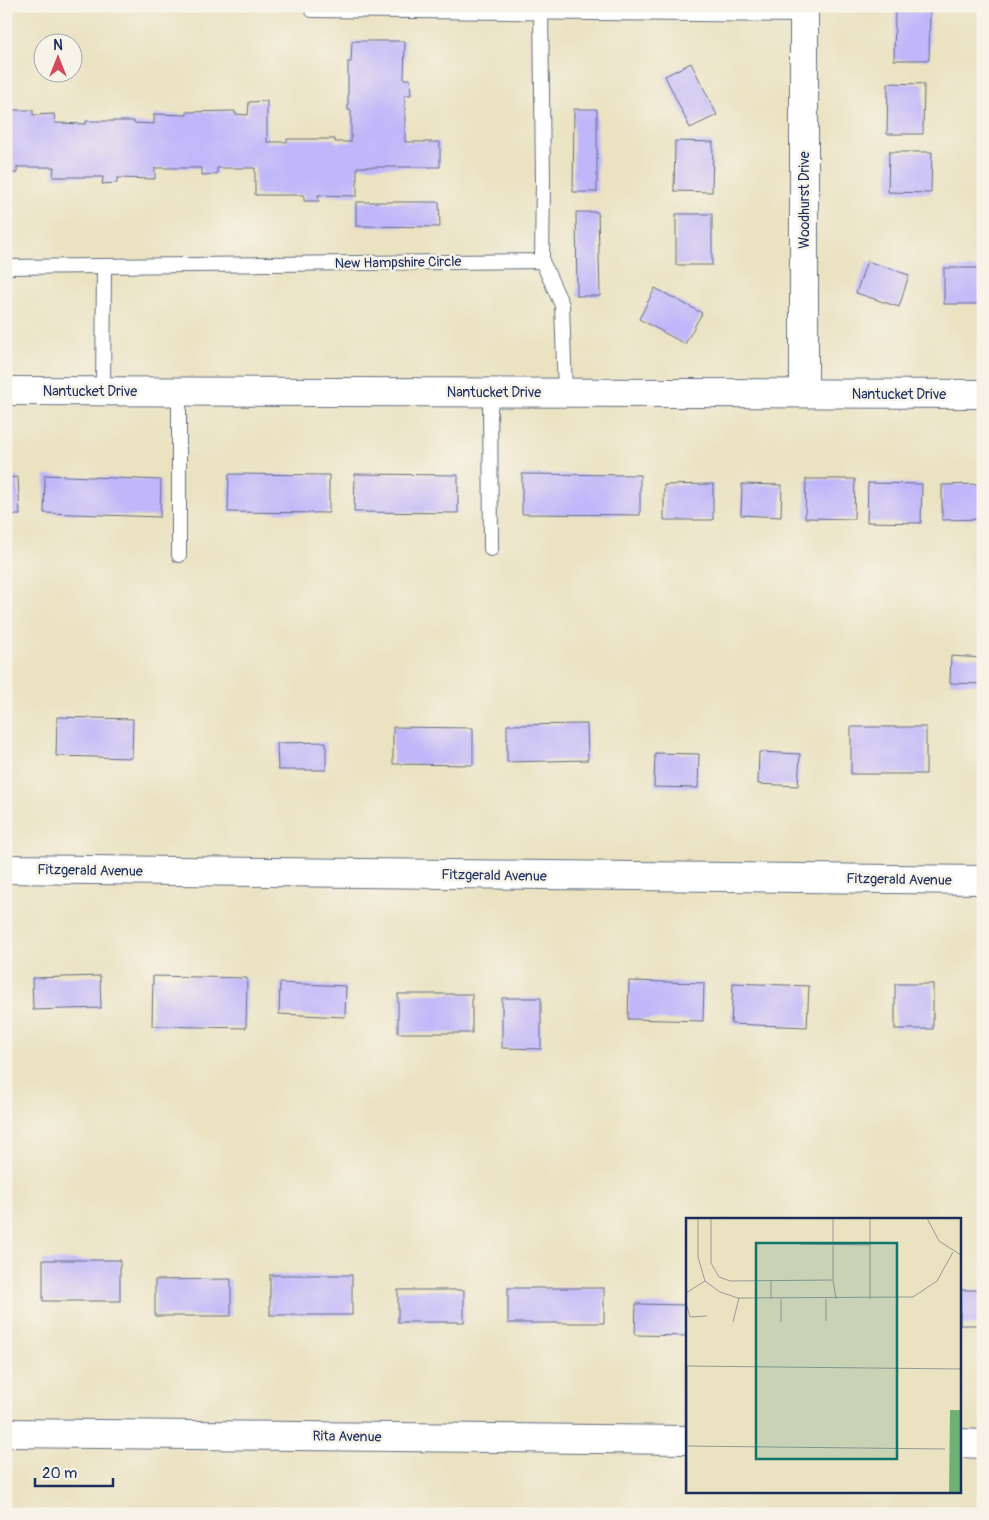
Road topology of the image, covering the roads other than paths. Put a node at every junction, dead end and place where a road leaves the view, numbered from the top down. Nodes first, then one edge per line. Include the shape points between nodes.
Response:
1 (541, 9) edge
2 (312, 10) dead end
3 (804, 11) edge
4 (542, 261) junction
5 (104, 266) junction
6 (6, 267) edge
7 (6, 391) edge
8 (103, 391) junction
9 (179, 392) junction
10 (490, 392) junction
11 (565, 392) junction
12 (804, 393) junction
13 (983, 394) edge
14 (491, 549) dead end
15 (179, 555) dead end
16 (6, 869) edge
17 (983, 880) edge
18 (6, 1433) edge
19 (686, 1440) edge
20 (962, 1444) edge
21 (983, 1444) edge

1 - 2 lane
1 - 3 lane
1 - 4 lane
3 - 12 street, Woodhurst Drive
4 - 5 lane, New Hampshire Circle
4 - 11 lane via 562,305
5 - 6 lane, New Hampshire Circle
5 - 8 lane
7 - 8 street, Nantucket Drive
8 - 9 street, Nantucket Drive
9 - 10 street, Nantucket Drive
9 - 15 lane
10 - 11 street, Nantucket Drive
10 - 14 lane
11 - 12 street, Nantucket Drive
12 - 13 street, Nantucket Drive
16 - 17 street, Fitzgerald Avenue
18 - 19 street, Rita Avenue
20 - 21 street

